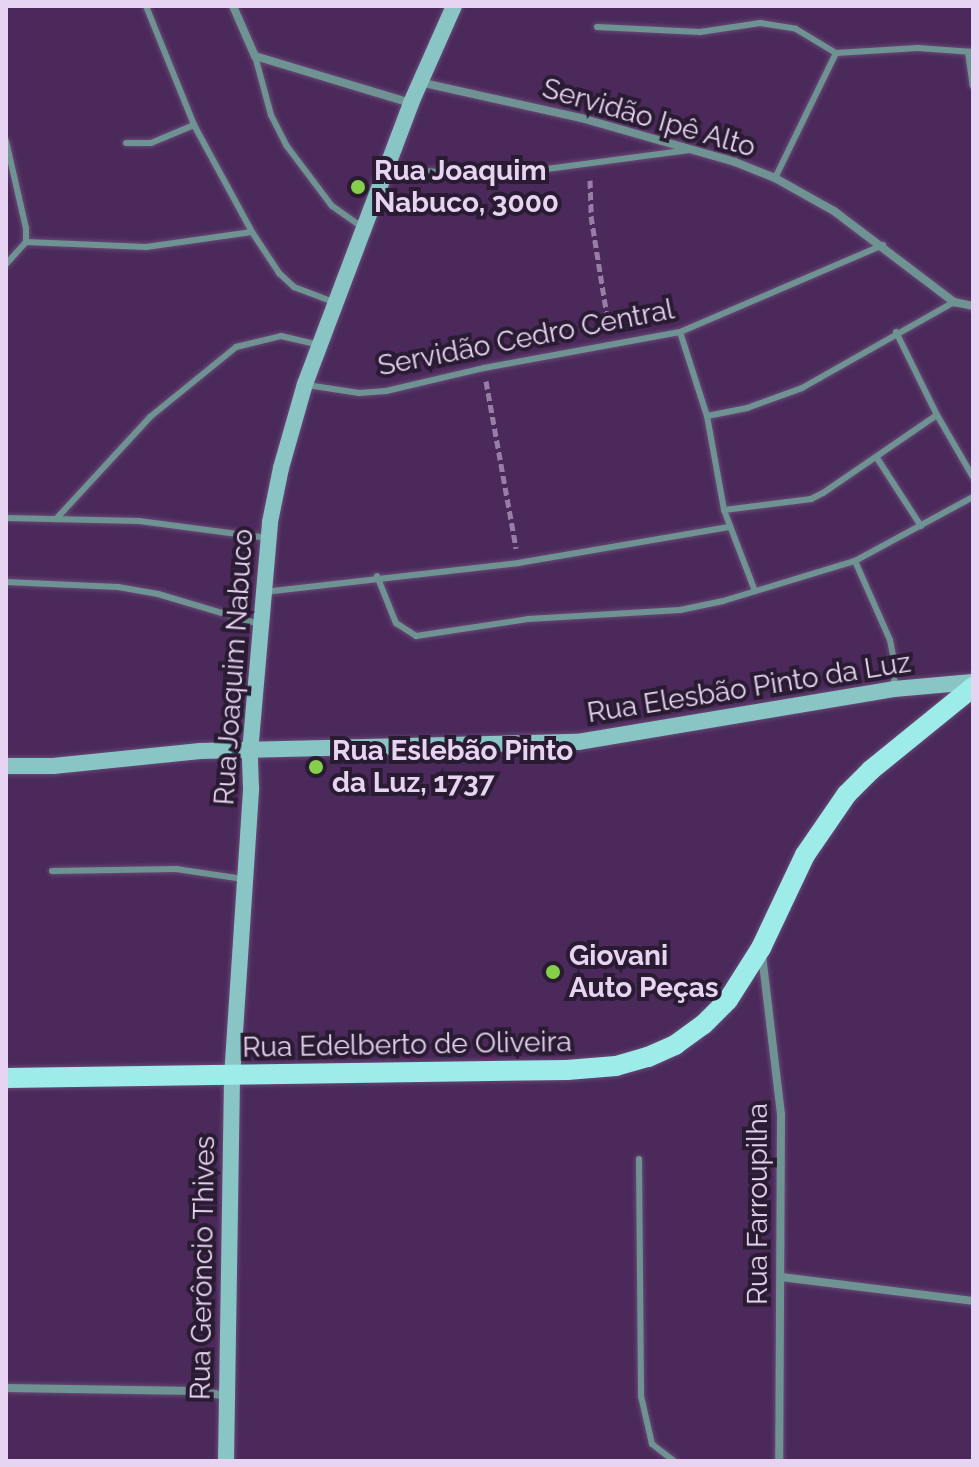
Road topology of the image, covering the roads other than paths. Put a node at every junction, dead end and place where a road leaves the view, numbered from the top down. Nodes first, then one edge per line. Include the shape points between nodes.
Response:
1 (146, 6) edge
2 (233, 6) edge
3 (454, 6) edge
4 (597, 27) dead end
5 (970, 52) edge
6 (836, 53) junction
7 (255, 56) junction
8 (419, 82) junction
9 (973, 86) edge
10 (411, 103) junction
11 (194, 125) junction
12 (6, 141) edge
13 (126, 143) dead end
14 (695, 149) junction
15 (385, 168) junction
16 (775, 178) junction
17 (364, 228) junction
18 (252, 232) junction
19 (26, 242) junction
20 (883, 245) junction
21 (6, 264) edge
22 (954, 302) junction
23 (337, 303) junction
24 (973, 306) edge
25 (680, 332) junction
26 (896, 332) junction
27 (320, 345) junction
28 (305, 384) junction
29 (937, 415) junction
30 (707, 416) junction
31 (877, 458) junction
32 (973, 477) edge
33 (973, 497) edge
34 (724, 510) junction
35 (6, 518) edge
36 (56, 519) junction
37 (921, 526) junction
38 (729, 527) junction
39 (268, 538) junction
40 (855, 561) junction
41 (377, 576) junction
42 (6, 582) edge
43 (755, 591) junction
44 (261, 593) junction
45 (259, 624) junction
46 (973, 685) edge
47 (894, 689) junction
48 (250, 752) junction
49 (6, 766) edge
50 (52, 871) dead end
51 (243, 879) junction
52 (761, 948) junction
53 (232, 1077) junction
54 (6, 1078) edge
55 (639, 1159) dead end
56 (781, 1277) junction
57 (973, 1301) edge
58 (6, 1388) edge
59 (227, 1396) junction
60 (226, 1461) edge
61 (674, 1461) edge
62 (779, 1461) edge

1 - 11 lane
2 - 7 street
3 - 8 main road, Rua Joaquim Nabuco
4 - 6 lane via 700,32 779,25
5 - 6 lane via 918,48
5 - 9 lane
6 - 16 lane
7 - 10 street
7 - 17 lane via 271,115 286,145 332,206
8 - 10 main road, Rua Joaquim Nabuco
8 - 14 street, Servidão Ipê Alto
10 - 15 main road, Rua Joaquim Nabuco
11 - 13 lane via 151,143
11 - 18 lane
12 - 19 lane
14 - 15 lane via 503,172
14 - 16 street, Servidão Ipê Alto
15 - 17 main road, Rua Joaquim Nabuco
16 - 20 street, Servidão Ipê Alto
17 - 23 main road, Rua Joaquim Nabuco
18 - 19 lane via 146,247
18 - 23 lane via 294,287
19 - 21 lane
20 - 22 street, Servidão Ipê Alto
20 - 25 lane, Servidão Cedro Central
22 - 24 street, Servidão Ipê Alto
22 - 26 lane
23 - 27 main road, Rua Joaquim Nabuco
25 - 28 lane, Servidão Cedro Central via 386,391 359,393
25 - 30 lane
26 - 29 lane
26 - 30 lane via 802,388
27 - 28 main road, Rua Joaquim Nabuco
27 - 36 lane via 281,336 236,347 150,417
28 - 39 main road, Rua Joaquim Nabuco
29 - 31 lane
29 - 32 lane
30 - 34 lane
31 - 34 lane via 811,499
31 - 37 lane
33 - 37 lane
34 - 38 lane
35 - 36 lane
36 - 39 lane via 139,521
37 - 40 lane
38 - 41 lane via 518,563
38 - 43 lane
39 - 44 main road, Rua Joaquim Nabuco
40 - 43 lane
40 - 47 lane via 890,640
41 - 43 lane via 396,623 423,636 528,619 680,610
41 - 44 lane
42 - 45 lane via 118,587
44 - 45 main road, Rua Joaquim Nabuco
45 - 48 main road, Rua Joaquim Nabuco
46 - 47 main road, Rua Elesbão Pinto da Luz
46 - 52 main road, Rua Edelberto de Oliveira via 847,794 805,855
47 - 48 main road, Rua Elesbão Pinto da Luz via 578,742
48 - 49 main road, Rua Elesbão Pinto da Luz
48 - 51 main road, Rua Joaquim Nabuco
50 - 51 lane via 176,869
51 - 53 main road, Rua Joaquim Nabuco
52 - 53 main road, Rua Edelberto de Oliveira via 728,1000 703,1025 675,1045 616,1066
52 - 56 street, Rua Farroupilha via 781,1115
53 - 54 main road, Rua Edelberto de Oliveira
53 - 59 main road, Rua Gerôncio Thives
55 - 61 lane via 641,1396 652,1444
56 - 57 street
56 - 62 street, Rua Farroupilha
58 - 59 street
59 - 60 main road, Rua Gerôncio Thives

